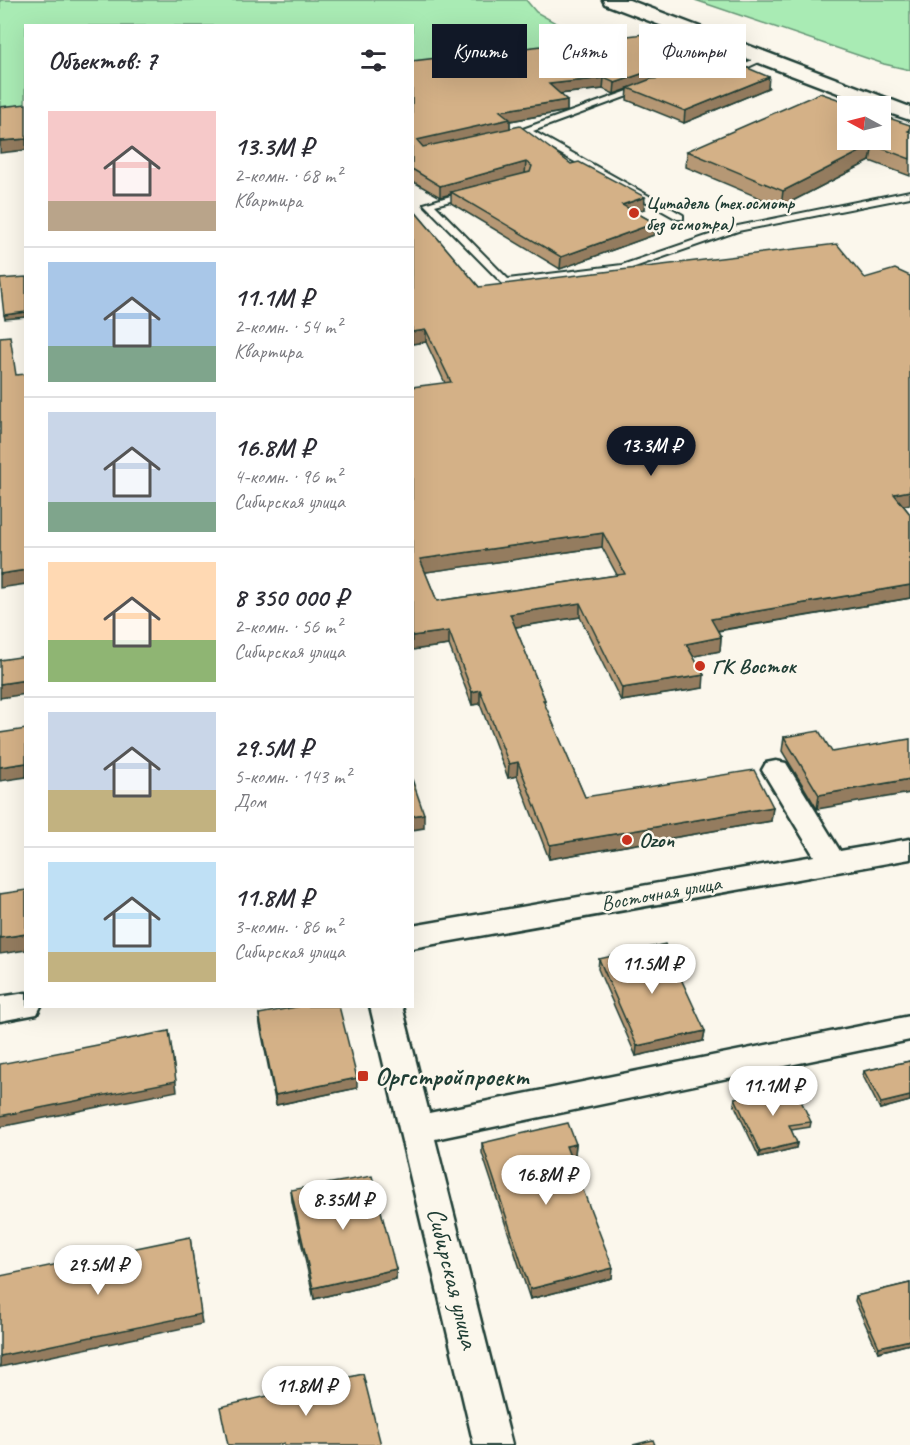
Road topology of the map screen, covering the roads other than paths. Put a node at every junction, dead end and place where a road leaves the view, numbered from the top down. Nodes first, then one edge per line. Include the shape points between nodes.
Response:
1 (612, 0) edge
2 (764, 58) junction
3 (746, 66) edge
4 (649, 87) edge
5 (910, 114) edge
6 (526, 131) junction
7 (503, 136) edge
8 (483, 190) edge
9 (910, 194) edge
10 (680, 217) dead end
11 (776, 770) dead end
12 (910, 849) edge
13 (833, 864) junction
14 (414, 937) edge
15 (24, 1005) edge
16 (387, 1008) edge
17 (0, 1009) edge
18 (910, 1028) edge
19 (417, 1129) junction
20 (493, 1445) edge

1 - 2 street
2 - 3 lane
2 - 5 street
4 - 6 lane
6 - 7 lane
6 - 10 lane
8 - 9 lane via 429,204 506,282 622,268 736,229
11 - 13 street
12 - 13 street, Восточная улица
13 - 14 street, Восточная улица
15 - 17 street
16 - 19 street, Сибирская улица
18 - 19 street
19 - 20 street, Сибирская улица

